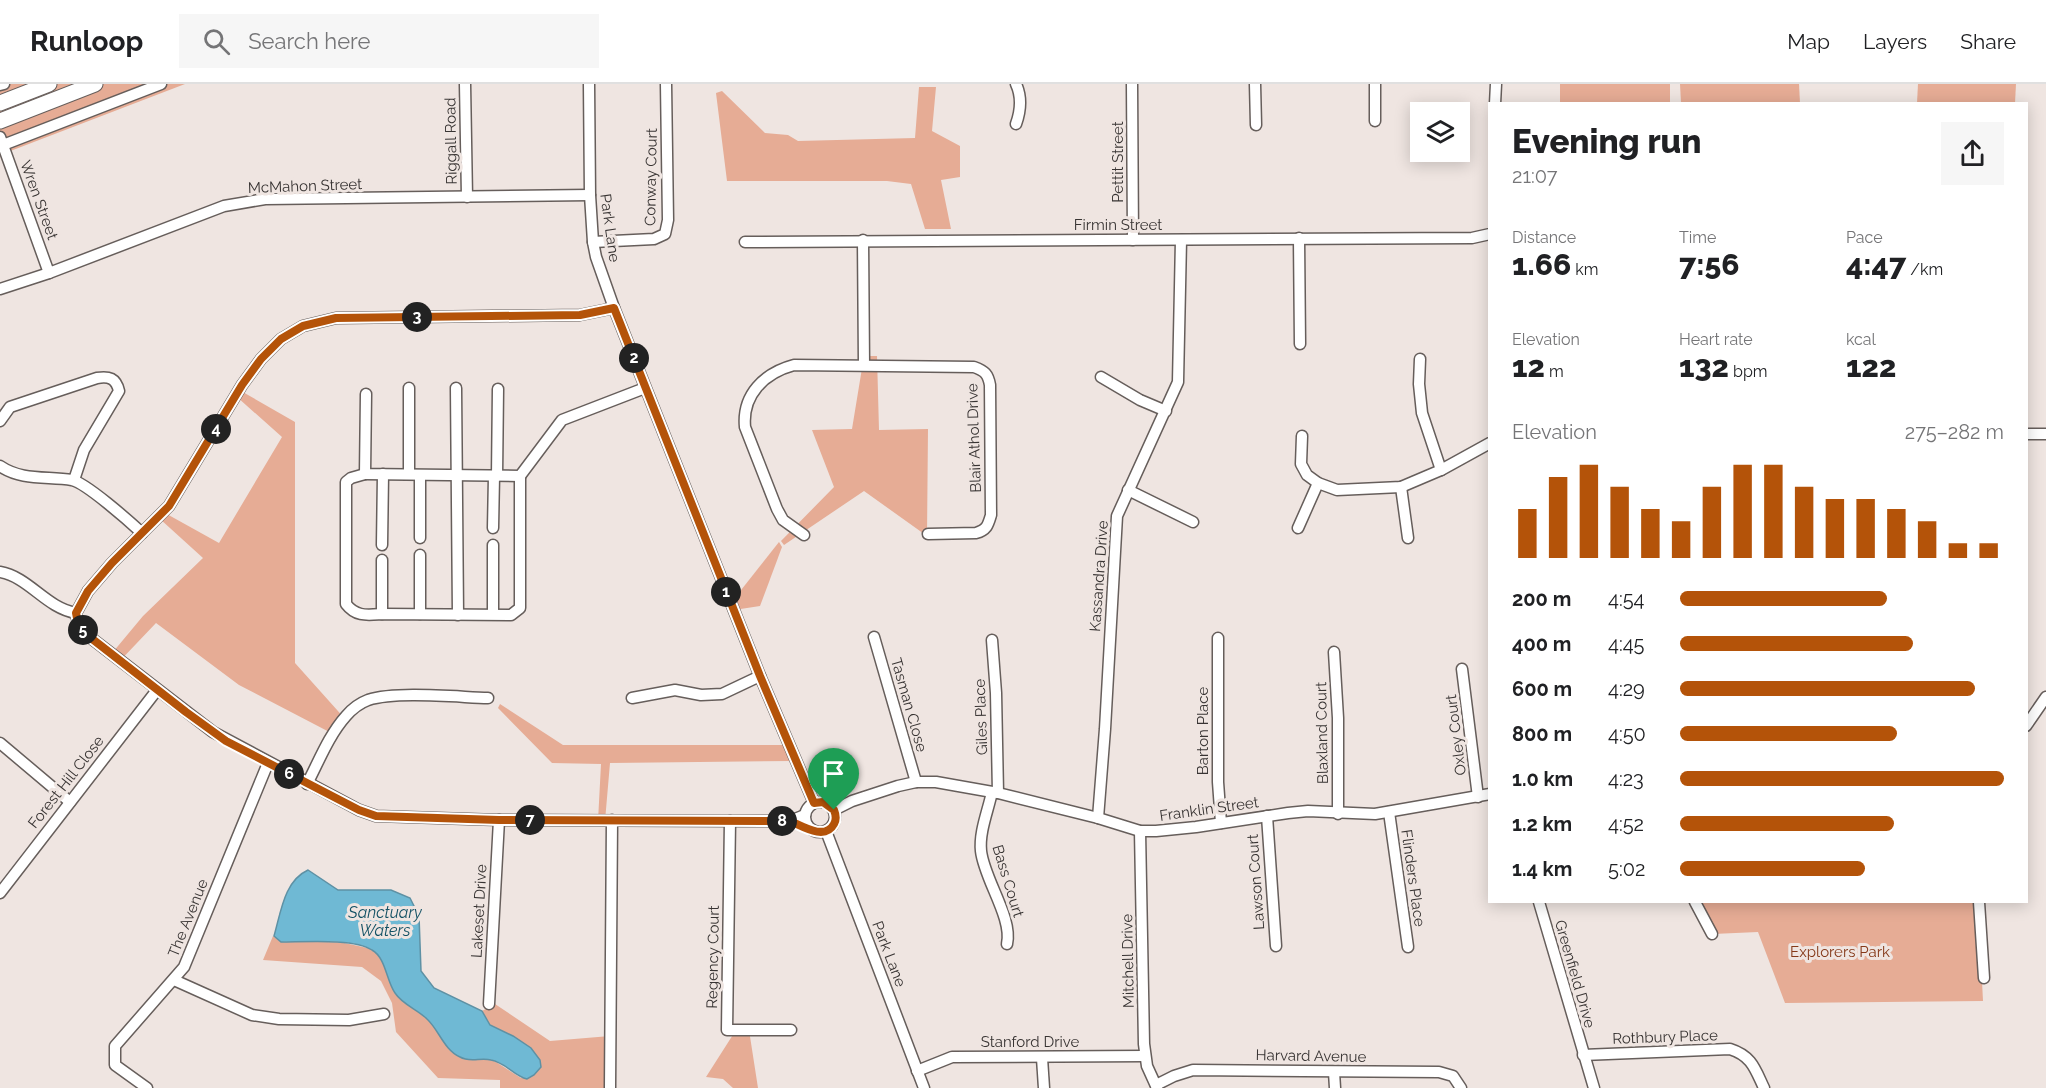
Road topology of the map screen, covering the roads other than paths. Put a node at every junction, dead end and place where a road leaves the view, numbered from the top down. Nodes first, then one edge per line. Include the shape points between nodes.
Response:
1 (95, 84) edge
2 (161, 84) edge
3 (465, 84) edge
4 (589, 84) edge
5 (666, 84) edge
6 (1016, 84) edge
7 (1132, 84) edge
8 (1255, 84) edge
9 (1375, 84) edge
10 (1496, 84) edge
11 (53, 89) edge
12 (1495, 102) edge
13 (0, 103) edge
14 (0, 121) edge
15 (1375, 121) dead end
16 (1016, 124) dead end
17 (1256, 125) dead end
18 (1, 141) edge
19 (590, 195) junction
20 (467, 197) junction
21 (1488, 234) edge
22 (1299, 238) junction
23 (863, 240) junction
24 (1133, 240) junction
25 (1181, 240) junction
26 (594, 242) junction
27 (745, 242) dead end
28 (50, 273) junction
29 (0, 289) edge
30 (614, 308) junction
31 (1300, 344) dead end
32 (1420, 359) dead end
33 (864, 365) junction
34 (1101, 377) dead end
35 (409, 388) dead end
36 (456, 388) dead end
37 (645, 388) junction
38 (498, 389) dead end
39 (366, 394) dead end
40 (1166, 411) junction
41 (0, 421) edge
42 (2028, 434) edge
43 (2046, 434) edge
44 (1302, 436) dead end
45 (1488, 444) edge
46 (0, 466) edge
47 (1441, 470) junction
48 (365, 474) junction
49 (383, 474) junction
50 (414, 475) junction
51 (458, 476) junction
52 (496, 476) junction
53 (520, 476) junction
54 (74, 480) junction
55 (1318, 483) junction
56 (1401, 487) junction
57 (1128, 490) junction
58 (1193, 522) dead end
59 (493, 528) dead end
60 (1298, 528) dead end
61 (142, 532) junction
62 (928, 534) dead end
63 (804, 535) dead end
64 (420, 538) dead end
65 (1408, 538) dead end
66 (382, 545) dead end
67 (493, 545) dead end
68 (420, 555) dead end
69 (382, 560) dead end
70 (0, 572) edge
71 (76, 613) junction
72 (382, 614) junction
73 (420, 614) junction
74 (493, 614) junction
75 (458, 615) junction
76 (874, 637) dead end
77 (1218, 638) dead end
78 (992, 640) dead end
79 (1334, 652) dead end
80 (1462, 669) dead end
81 (760, 676) junction
82 (157, 690) junction
83 (488, 698) dead end
84 (632, 698) dead end
85 (2046, 698) edge
86 (2043, 710) edge
87 (2028, 724) edge
88 (0, 743) edge
89 (268, 763) junction
90 (916, 782) junction
91 (307, 784) junction
92 (995, 793) junction
93 (1484, 796) edge
94 (70, 802) junction
95 (814, 803) junction
96 (834, 810) junction
97 (1389, 812) junction
98 (1338, 813) junction
99 (805, 815) junction
100 (1267, 816) junction
101 (1098, 818) junction
102 (499, 820) junction
103 (612, 820) junction
104 (790, 821) junction
105 (730, 822) junction
106 (1221, 823) junction
107 (811, 829) junction
108 (826, 831) junction
109 (1140, 831) junction
110 (0, 893) edge
111 (1539, 903) edge
112 (1696, 903) edge
113 (1979, 903) edge
114 (1712, 934) dead end
115 (1007, 944) dead end
116 (1276, 946) dead end
117 (1408, 947) dead end
118 (1983, 978) dead end
119 (174, 980) junction
120 (489, 1004) dead end
121 (384, 1014) dead end
122 (791, 1030) dead end
123 (1583, 1055) junction
124 (1145, 1056) junction
125 (1042, 1058) junction
126 (917, 1071) junction
127 (1334, 1072) junction
128 (1156, 1086) edge
129 (147, 1088) edge
130 (610, 1088) edge
131 (924, 1088) edge
132 (1044, 1088) edge
133 (1335, 1088) edge
134 (1461, 1088) edge
135 (1594, 1088) edge
136 (1764, 1088) edge

1 - 11 highway
2 - 18 street
3 - 20 street, Riggall Road
4 - 19 street, Park Lane
5 - 26 street, Conway Court via 665,234 654,239
6 - 16 street via 1021,103
7 - 24 street, Pettit Street
8 - 17 street
9 - 15 street
10 - 12 street
11 - 13 highway
11 - 14 highway
18 - 28 street, Wren Street
19 - 20 street, McMahon Street
19 - 26 street, Park Lane
20 - 28 street, McMahon Street via 266,199 224,206
21 - 22 street, Firmin Street via 1472,238
22 - 25 street, Firmin Street
22 - 31 street
23 - 24 street, Firmin Street
23 - 27 street, Firmin Street
23 - 33 street
24 - 25 street, Firmin Street
25 - 40 street, Kassandra Drive via 1178,382
26 - 30 street, Park Lane
28 - 29 street, McMahon Street
30 - 37 street, Park Lane
30 - 61 street via 580,315 336,318 303,326 281,339 261,359 169,506
32 - 47 street via 1422,413
33 - 62 street, Blair Athol Drive via 962,365 988,375 988,526 976,533
33 - 63 street, Blair Athol Drive via 794,365 767,376 748,400 745,427 777,509 783,520
34 - 40 street
35 - 50 street
36 - 51 street
37 - 53 street via 562,420
37 - 81 street, Park Lane
38 - 52 street
39 - 48 street
40 - 57 street, Kassandra Drive
41 - 54 street via 10,407 97,378 113,379 119,392 84,450
42 - 43 street
44 - 55 street via 1300,464 1306,475
45 - 47 street
46 - 54 street via 32,478
47 - 56 street
48 - 49 street
48 - 72 street via 346,482 346,604 352,612 362,615
49 - 50 street
49 - 66 street
50 - 51 street
50 - 64 street
51 - 52 street
51 - 75 street
52 - 53 street
52 - 59 street
53 - 74 street via 520,608 511,615
54 - 61 street
55 - 56 street via 1337,490
55 - 60 street
56 - 65 street
57 - 58 street
57 - 101 street, Kassandra Drive via 1117,516
61 - 71 street via 88,591
67 - 74 street
68 - 73 street
69 - 72 street
70 - 71 street via 20,580 60,609
71 - 82 street via 84,631
72 - 73 street
73 - 75 street
74 - 75 street
76 - 90 street, Tasman Close
77 - 106 street, Barton Place
78 - 92 street, Giles Place
79 - 98 street, Blaxland Court
80 - 93 street, Oxley Court
81 - 84 street via 722,694 675,690
81 - 95 street, Park Lane
82 - 89 street via 213,732
82 - 94 street, Forest Hill Close
83 - 91 street via 414,696 367,700 357,705 336,729
85 - 86 street
86 - 87 street
88 - 94 street
89 - 91 street
89 - 119 street, The Avenue via 184,967
90 - 92 street, Franklin Street via 955,784
90 - 96 street, Franklin Street via 876,792
91 - 102 street via 376,816
92 - 101 street, Franklin Street
92 - 115 street, Bass Court via 980,841 1009,935
93 - 97 street, Franklin Street
94 - 110 street, Forest Hill Close
95 - 96 street via 823,802
95 - 99 street
96 - 108 street via 836,820
97 - 98 street, Franklin Street
97 - 117 street, Flinders Place
98 - 100 street, Franklin Street via 1308,811
99 - 104 street
99 - 107 street
100 - 106 street, Franklin Street
100 - 116 street, Lawson Court
101 - 109 street, Franklin Street
102 - 103 street
102 - 120 street, Lakeset Drive
103 - 105 street
103 - 130 street
104 - 105 street
104 - 107 street
105 - 122 street, Regency Court via 727,1030
106 - 109 street, Franklin Street
107 - 108 street
108 - 126 street, Park Lane
109 - 124 street, Mitchell Drive
111 - 123 street, Greenfield Drive
112 - 114 street
113 - 118 street
119 - 121 street via 252,1016 349,1020
119 - 129 street, The Avenue via 116,1046 116,1065
123 - 135 street, Greenfield Drive
123 - 136 street, Rothbury Place via 1730,1049 1742,1053 1752,1063
124 - 125 street, Stanford Drive
124 - 128 street, Mitchell Drive
125 - 126 street, Stanford Drive via 952,1057
125 - 132 street
126 - 131 street, Park Lane
127 - 128 street, Harvard Avenue via 1193,1070
127 - 133 street
127 - 134 street, Harvard Avenue via 1444,1072 1453,1076

